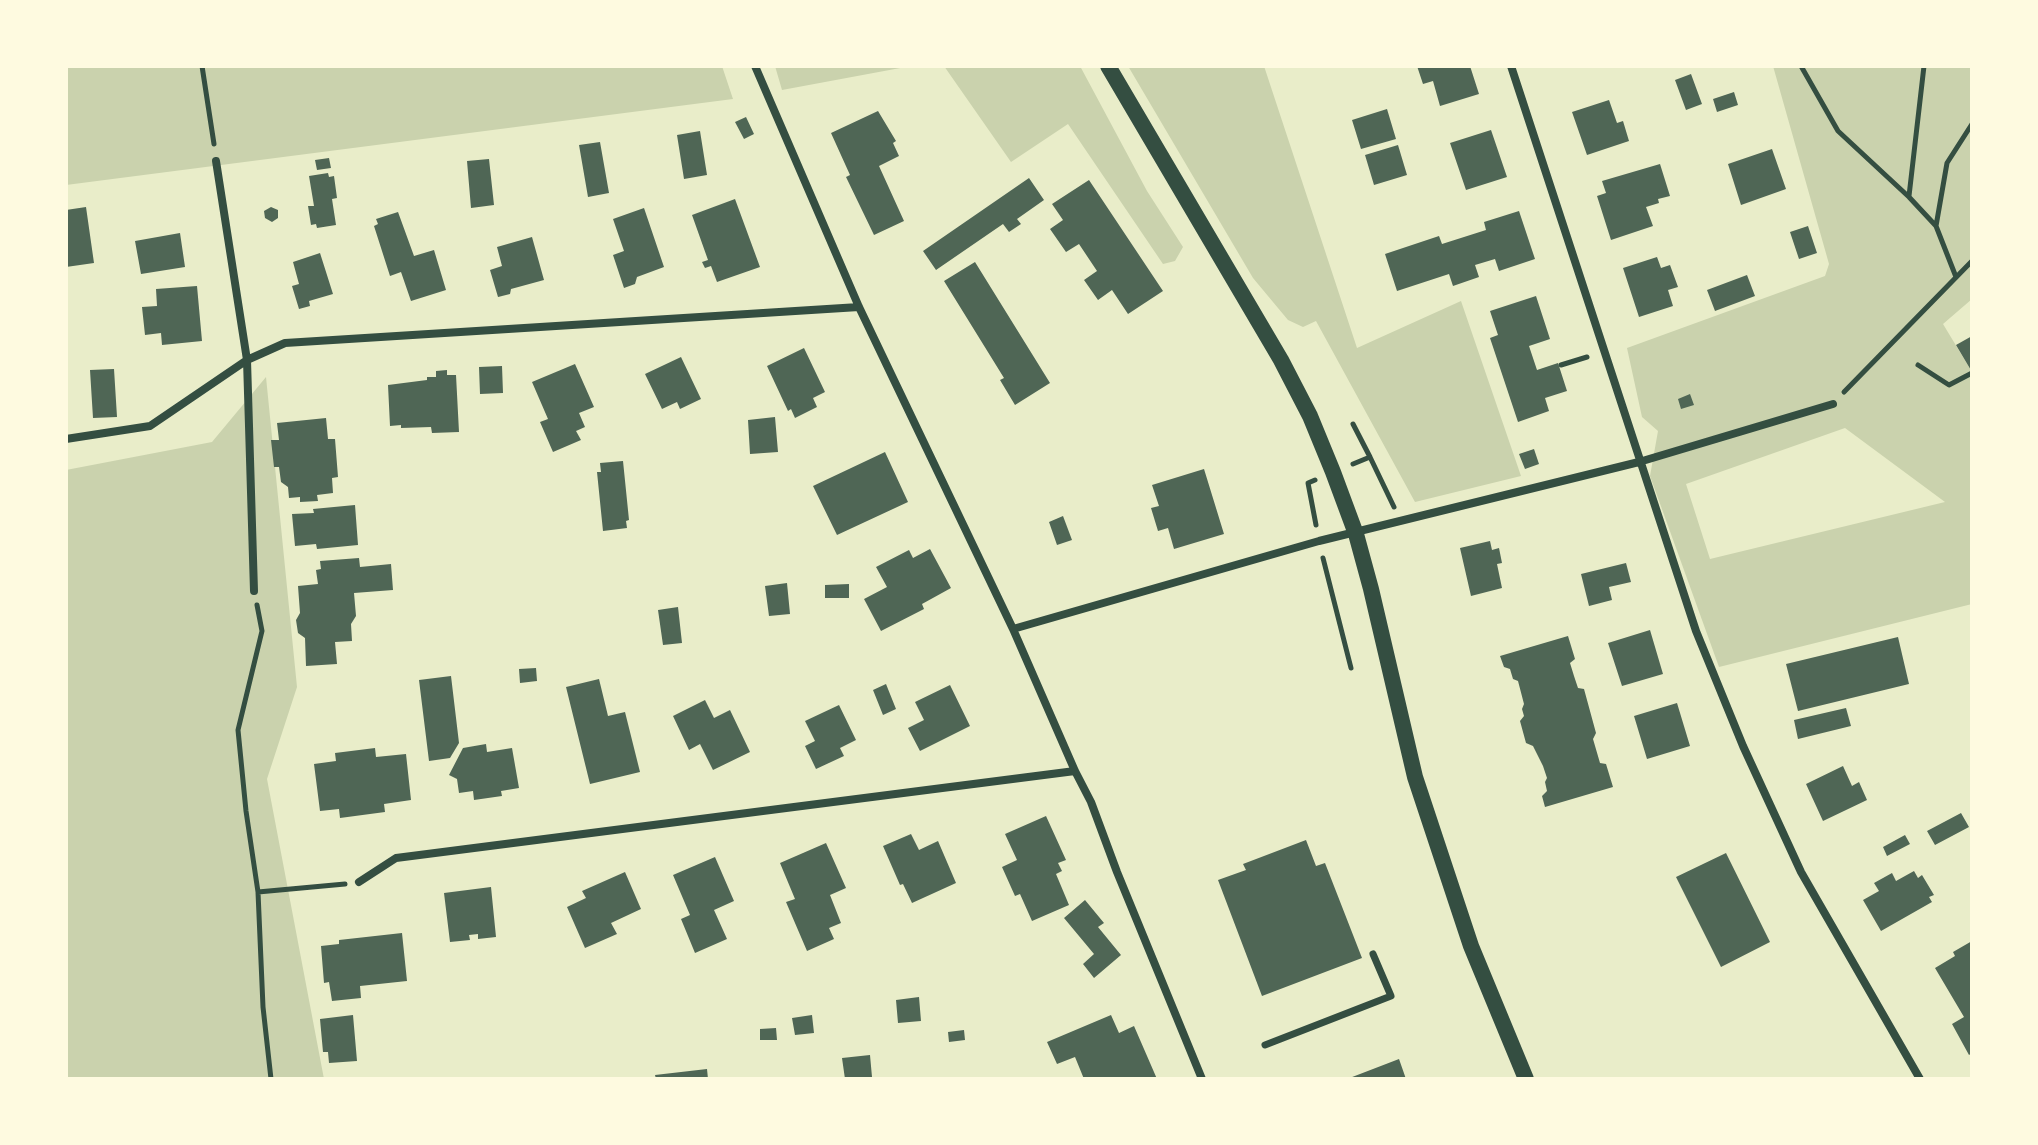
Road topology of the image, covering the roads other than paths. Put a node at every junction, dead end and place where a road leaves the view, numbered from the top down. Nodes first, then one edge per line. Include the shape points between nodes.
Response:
1 (755, 66) edge
2 (1108, 66) edge
3 (1511, 66) edge
4 (216, 161) road end
5 (859, 307) junction
6 (247, 360) junction
7 (1833, 404) road end
8 (66, 439) edge
9 (1639, 462) junction
10 (1356, 534) junction
11 (254, 591) road end
12 (1013, 629) junction
13 (1075, 771) junction
14 (359, 882) road end
15 (1373, 954) dead end
16 (1265, 1045) dead end
17 (1202, 1079) edge
18 (1526, 1079) edge
19 (1920, 1079) edge

1 - 5 street
2 - 10 main road via 1281,360 1310,416
3 - 9 street
4 - 6 street
5 - 6 street via 285,343
5 - 12 street
6 - 8 street via 150,426
6 - 11 street
7 - 9 street
9 - 10 street
9 - 19 street via 1696,631 1743,746 1813,894
10 - 12 street
10 - 18 main road via 1415,777 1471,946
12 - 13 street
13 - 14 street via 396,858
13 - 17 street
15 - 16 street via 1391,996

